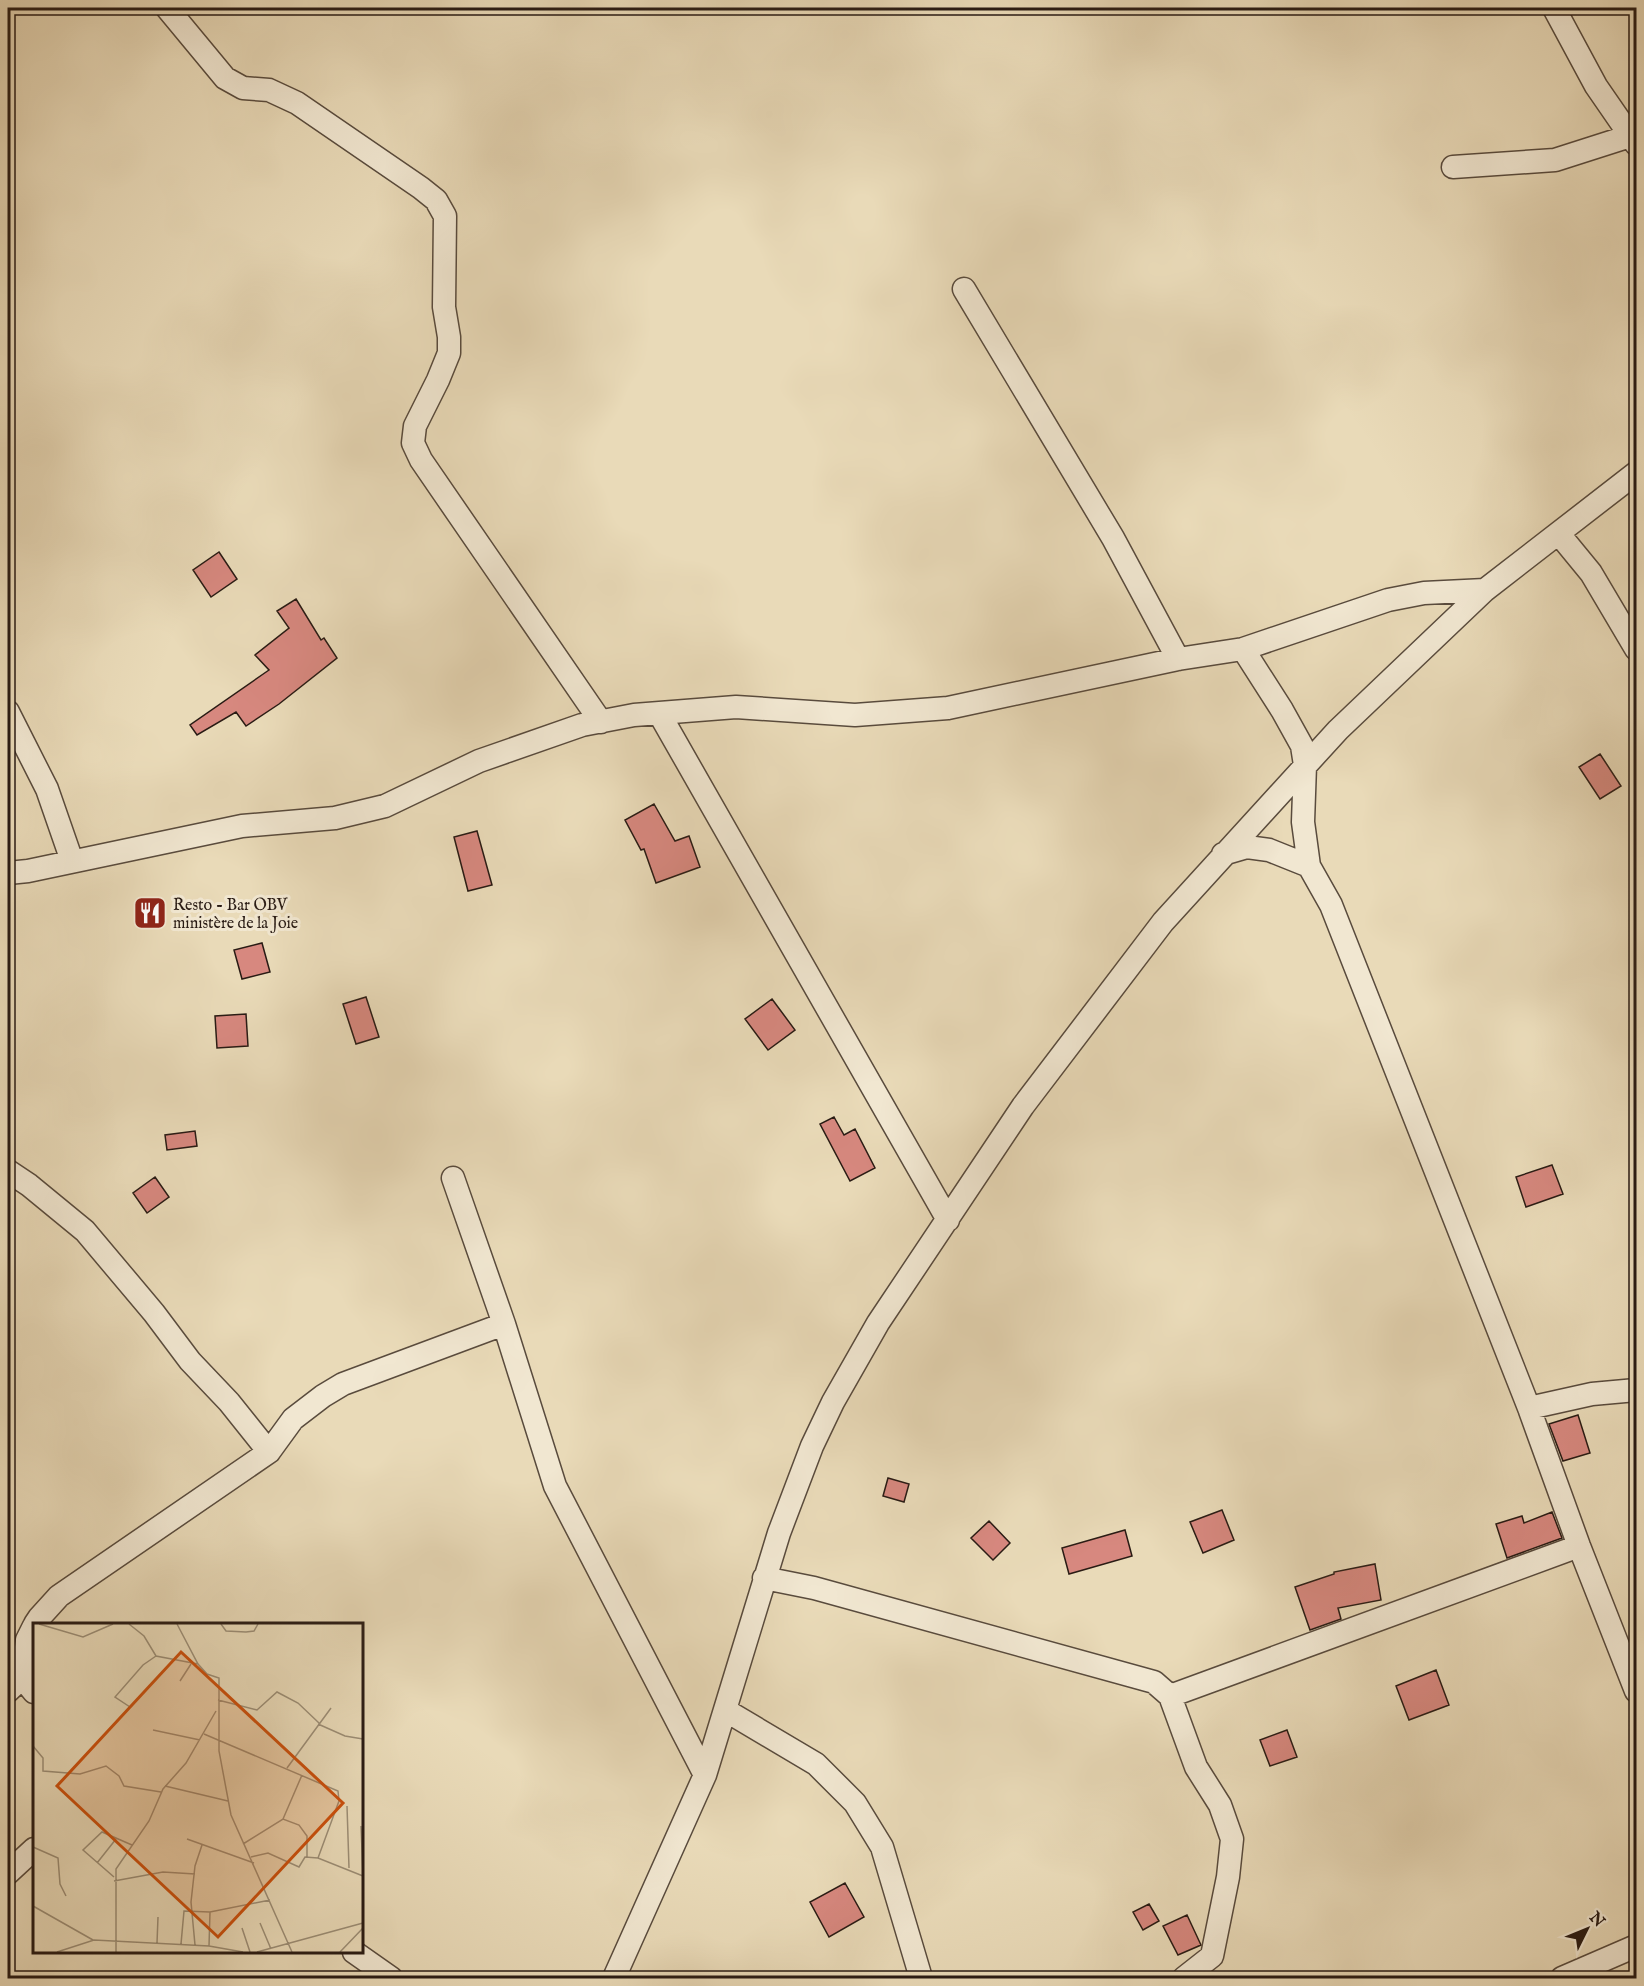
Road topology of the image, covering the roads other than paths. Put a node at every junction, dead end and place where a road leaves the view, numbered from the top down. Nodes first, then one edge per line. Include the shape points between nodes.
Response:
1 (167, 8) edge
2 (1554, 8) edge
3 (1633, 140) edge
4 (1453, 167) dead end
5 (964, 289) dead end
6 (1636, 473) edge
7 (1559, 534) junction
8 (1485, 590) junction
9 (1244, 649) junction
10 (1636, 649) edge
11 (1178, 659) junction
12 (660, 713) junction
13 (9, 716) edge
14 (601, 722) junction
15 (1305, 765) junction
16 (1223, 854) junction
17 (72, 861) junction
18 (1309, 866) junction
19 (8, 873) edge
20 (8, 1171) edge
21 (453, 1178) dead end
22 (948, 1220) junction
23 (504, 1324) junction
24 (1636, 1390) edge
25 (1529, 1408) junction
26 (269, 1452) junction
27 (1578, 1545) junction
28 (764, 1578) junction
29 (37, 1623) edge
30 (33, 1629) edge
31 (8, 1660) edge
32 (21, 1687) edge
33 (1636, 1691) edge
34 (1170, 1696) junction
35 (725, 1710) junction
36 (705, 1774) junction
37 (33, 1850) edge
38 (8, 1873) edge
39 (1636, 1946) edge
40 (355, 1953) edge
41 (392, 1978) edge
42 (614, 1978) edge
43 (921, 1978) edge
44 (1184, 1978) edge
45 (1562, 1978) edge

1 - 14 street via 225,78 243,88 269,90 297,103 436,200 445,216 444,307 449,353 415,426 412,443
2 - 3 street via 1596,86
3 - 4 street via 1555,160
5 - 11 street via 1113,538
6 - 7 street
7 - 8 street
7 - 10 street via 1591,573
8 - 9 street via 1424,593 1388,600
8 - 15 street
9 - 11 street
9 - 15 street via 1302,746
11 - 12 street via 948,708 855,715 736,707
12 - 14 street
12 - 22 street
13 - 17 street via 47,789
14 - 17 street via 479,761 385,806 335,818 242,826
15 - 16 street
15 - 18 street via 1303,822
16 - 18 street via 1247,847 1269,849
16 - 22 street via 1163,922 1023,1106
17 - 19 street
18 - 25 street via 1331,905
20 - 26 street via 85,1231
21 - 23 street
22 - 28 street via 878,1323 833,1402 812,1446
23 - 26 street via 343,1384 293,1419
23 - 36 street via 555,1486
24 - 25 street via 1592,1394
25 - 27 street
26 - 29 street via 59,1596
27 - 33 street
27 - 34 street
28 - 34 street via 814,1588 1154,1682
28 - 35 street
30 - 32 street via 27,1640
31 - 32 street
34 - 44 street via 1196,1767 1220,1805 1232,1839 1212,1956
35 - 36 street
35 - 43 street via 816,1764 855,1803 882,1847
36 - 42 street
37 - 38 street
39 - 45 street
40 - 41 street

